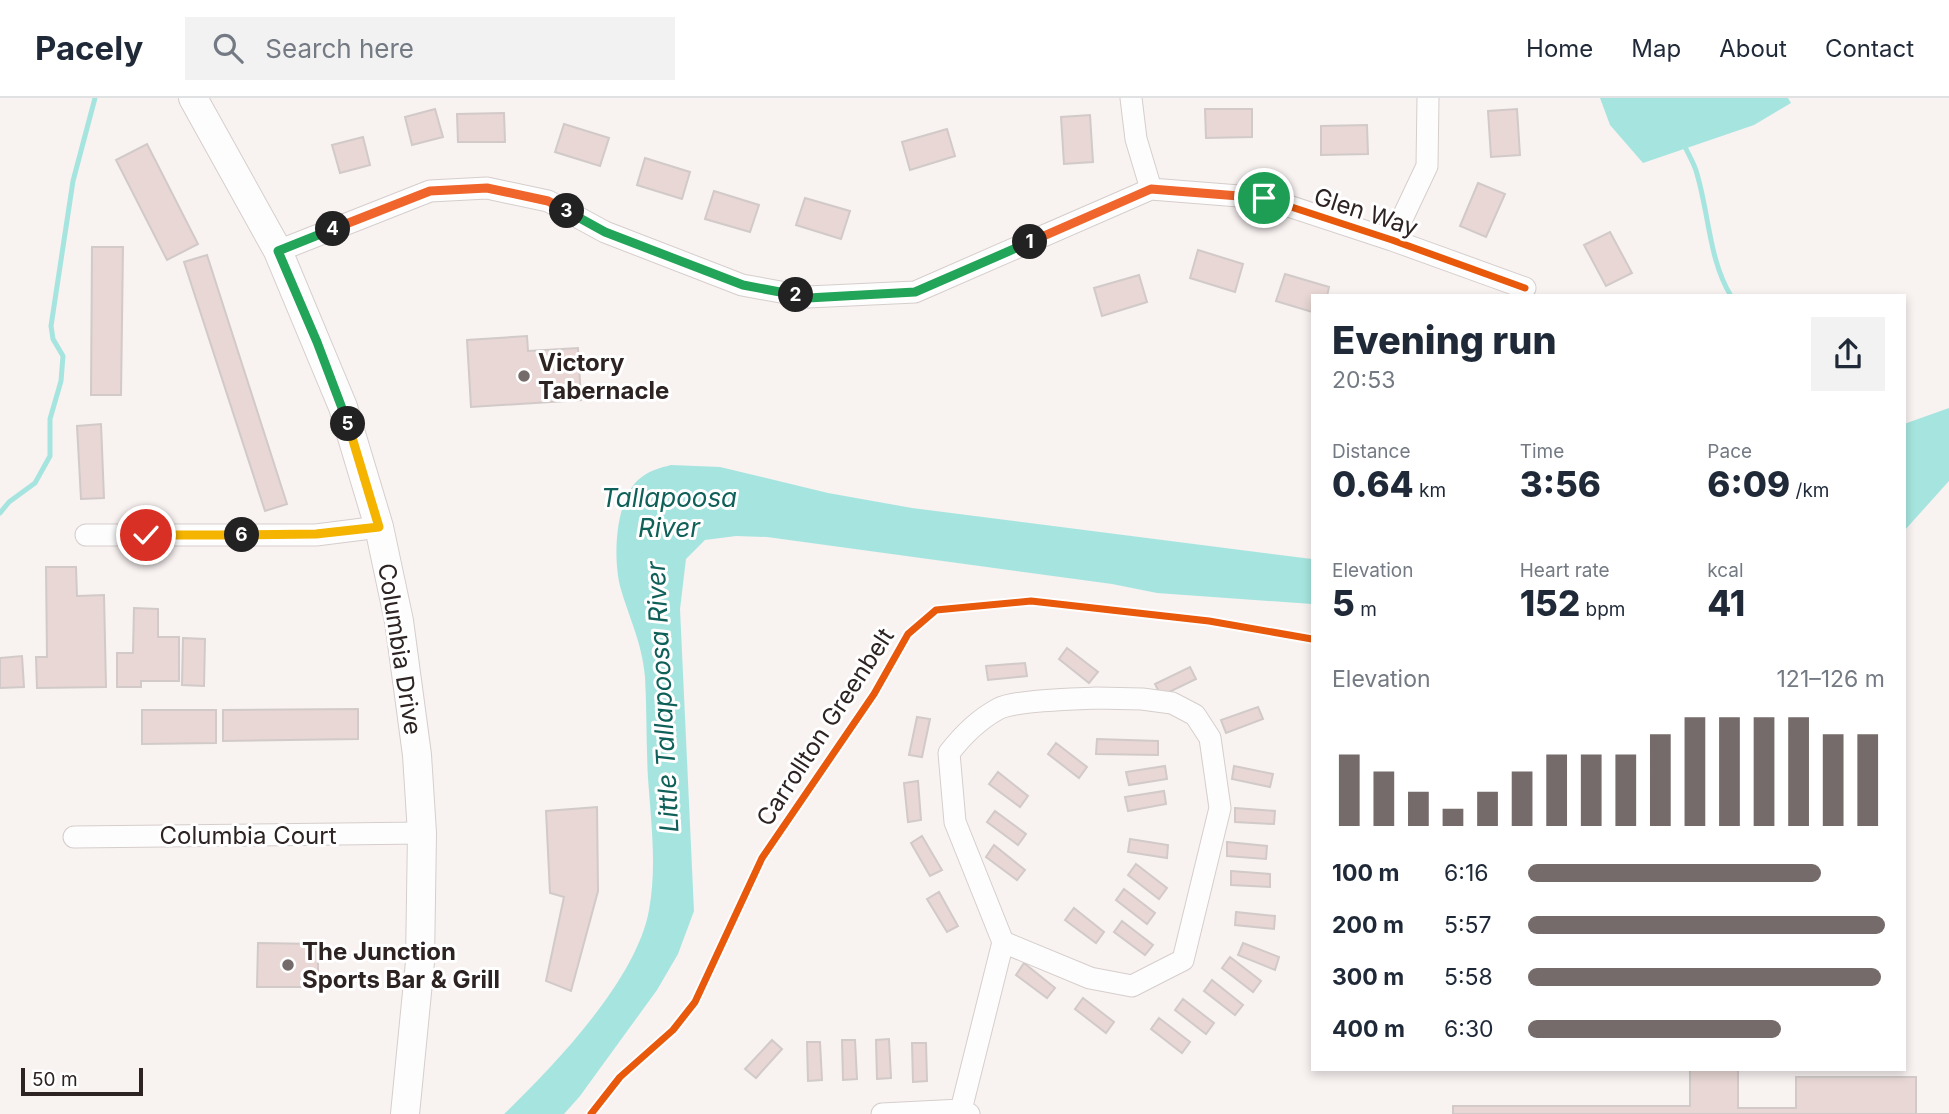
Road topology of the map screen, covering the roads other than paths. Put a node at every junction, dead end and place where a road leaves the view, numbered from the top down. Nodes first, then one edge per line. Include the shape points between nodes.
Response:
1 (192, 98) edge
2 (1131, 98) edge
3 (1428, 98) edge
4 (1151, 189) junction
5 (1392, 240) junction
6 (278, 251) junction
7 (1525, 288) dead end
8 (379, 527) junction
9 (86, 535) dead end
10 (422, 833) junction
11 (74, 837) dead end
12 (1003, 942) junction
13 (965, 1112) edge
14 (405, 1114) edge
15 (882, 1114) edge

1 - 6 main road, Columbia Drive
2 - 4 street via 1136,139
3 - 5 street via 1427,166
4 - 5 street, Glen Way via 1264,198
4 - 6 street, Glen Way via 915,292 808,298 743,285 605,232 548,201 487,188 430,191
5 - 7 street, Glen Way
6 - 8 main road, Columbia Drive via 343,407
8 - 9 street via 316,534
8 - 10 main road, Columbia Drive via 399,621
10 - 11 street, Columbia Court
10 - 14 main road, Columbia Drive via 420,962
12 - 12 street via 955,822 949,753 964,734 999,708 1045,701 1142,699 1172,703 1195,715 1210,738 1220,807 1182,960 1132,986 1090,978
12 - 13 street
13 - 15 street

